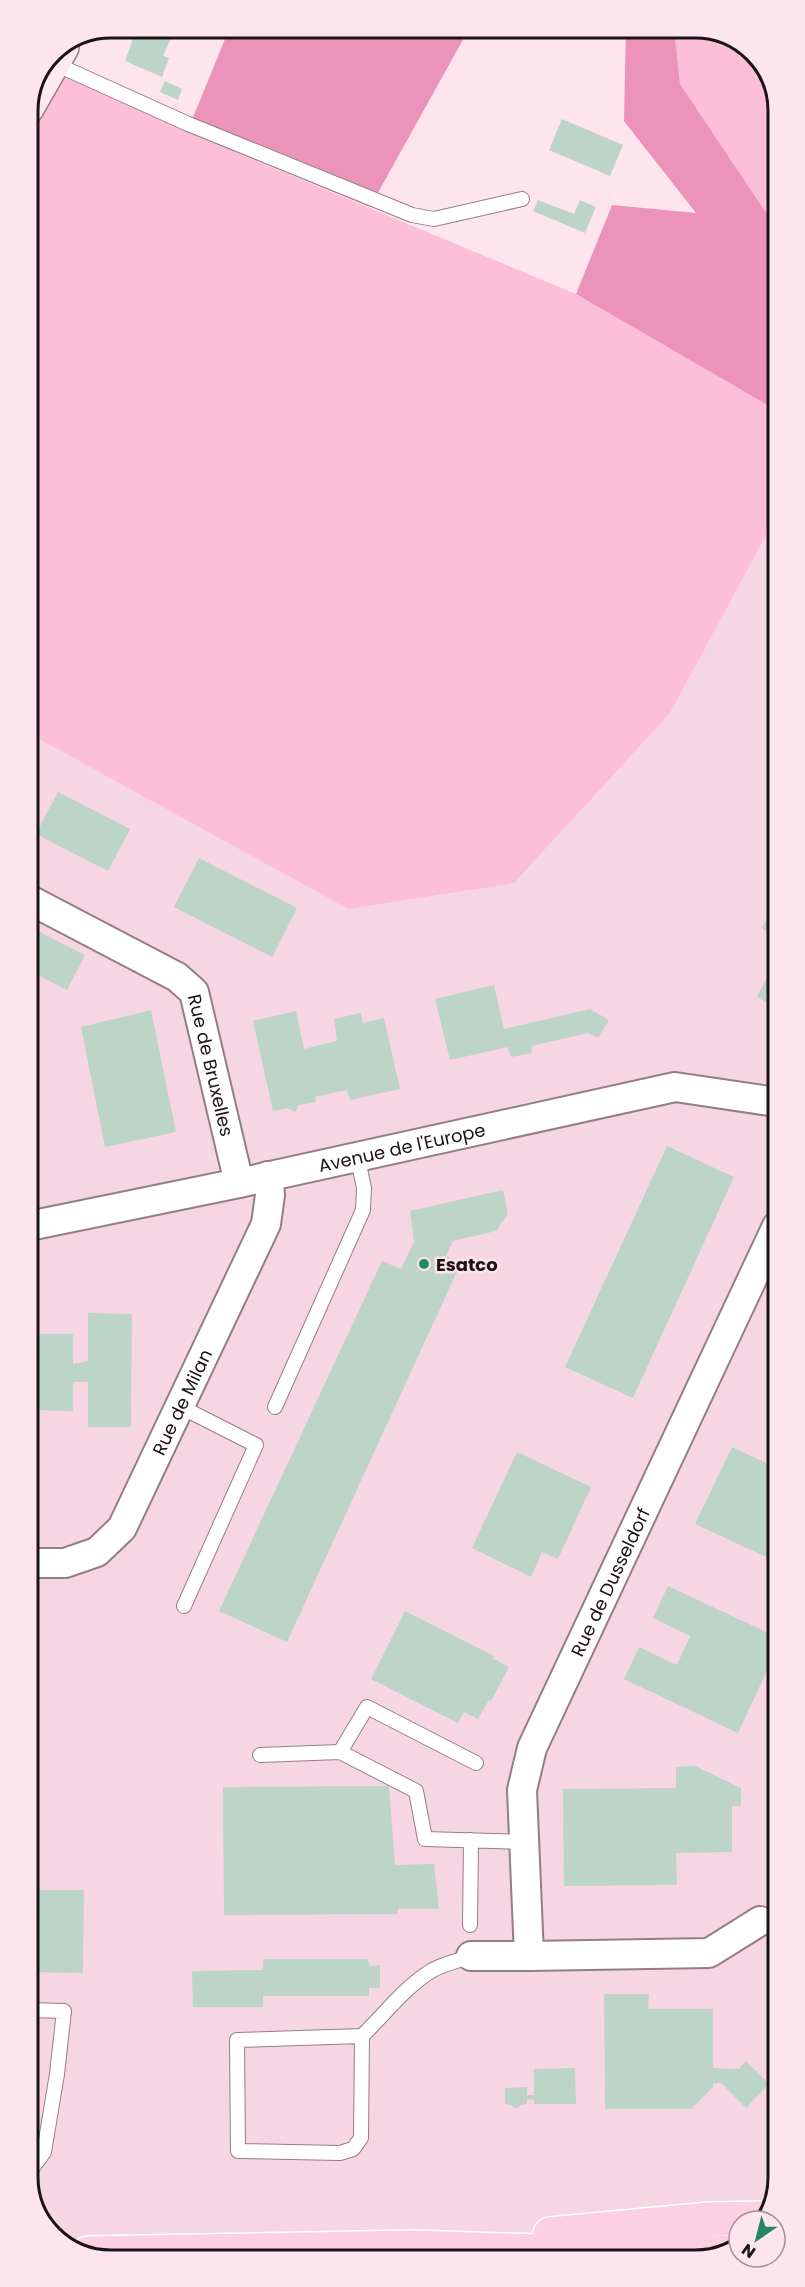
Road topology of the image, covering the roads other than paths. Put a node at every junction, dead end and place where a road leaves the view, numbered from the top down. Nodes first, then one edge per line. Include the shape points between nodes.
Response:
1 (62, 57) edge
2 (522, 199) dead end
3 (37, 904) edge
4 (768, 1101) edge
5 (357, 1155) junction
6 (268, 1176) junction
7 (239, 1183) junction
8 (37, 1224) edge
9 (768, 1245) edge
10 (180, 1406) junction
11 (274, 1407) dead end
12 (37, 1563) edge
13 (184, 1606) dead end
14 (340, 1752) junction
15 (260, 1755) dead end
16 (476, 1763) dead end
17 (471, 1840) junction
18 (524, 1842) junction
19 (760, 1921) dead end
20 (470, 1924) dead end
21 (471, 1956) joint
22 (529, 1956) junction
23 (37, 2010) edge
24 (362, 2036) junction
25 (37, 2162) edge
26 (727, 2219) edge
27 (413, 2247) junction
28 (288, 2249) edge
29 (494, 2250) edge

1 - 2 lane via 186,123 412,215 434,219
3 - 7 street, Rue de Bruxelles via 177,977 194,992
4 - 5 street, Avenue de l'Europe via 675,1087
5 - 6 street, Avenue de l'Europe
5 - 11 lane via 364,1188 363,1210
6 - 7 street, Avenue de l'Europe
6 - 10 street, Rue de Milan via 266,1224
7 - 8 street, Avenue de l'Europe
9 - 18 street, Rue de Dusseldorf via 532,1748 522,1790
10 - 12 street, Rue de Milan via 122,1528 97,1552 65,1563
10 - 13 lane via 256,1445
14 - 15 lane
14 - 16 lane via 368,1707
14 - 17 lane via 416,1791 425,1839
17 - 18 lane
17 - 20 lane
18 - 22 street, Rue de Dusseldorf
19 - 22 street via 709,1953
21 - 22 street
21 - 24 lane via 433,1971 406,1989
23 - 25 lane via 64,2011 44,2152
24 - 24 lane via 361,2138 353,2149 340,2153 238,2151 237,2040
26 - 27 main road
27 - 28 main road
27 - 29 main road

